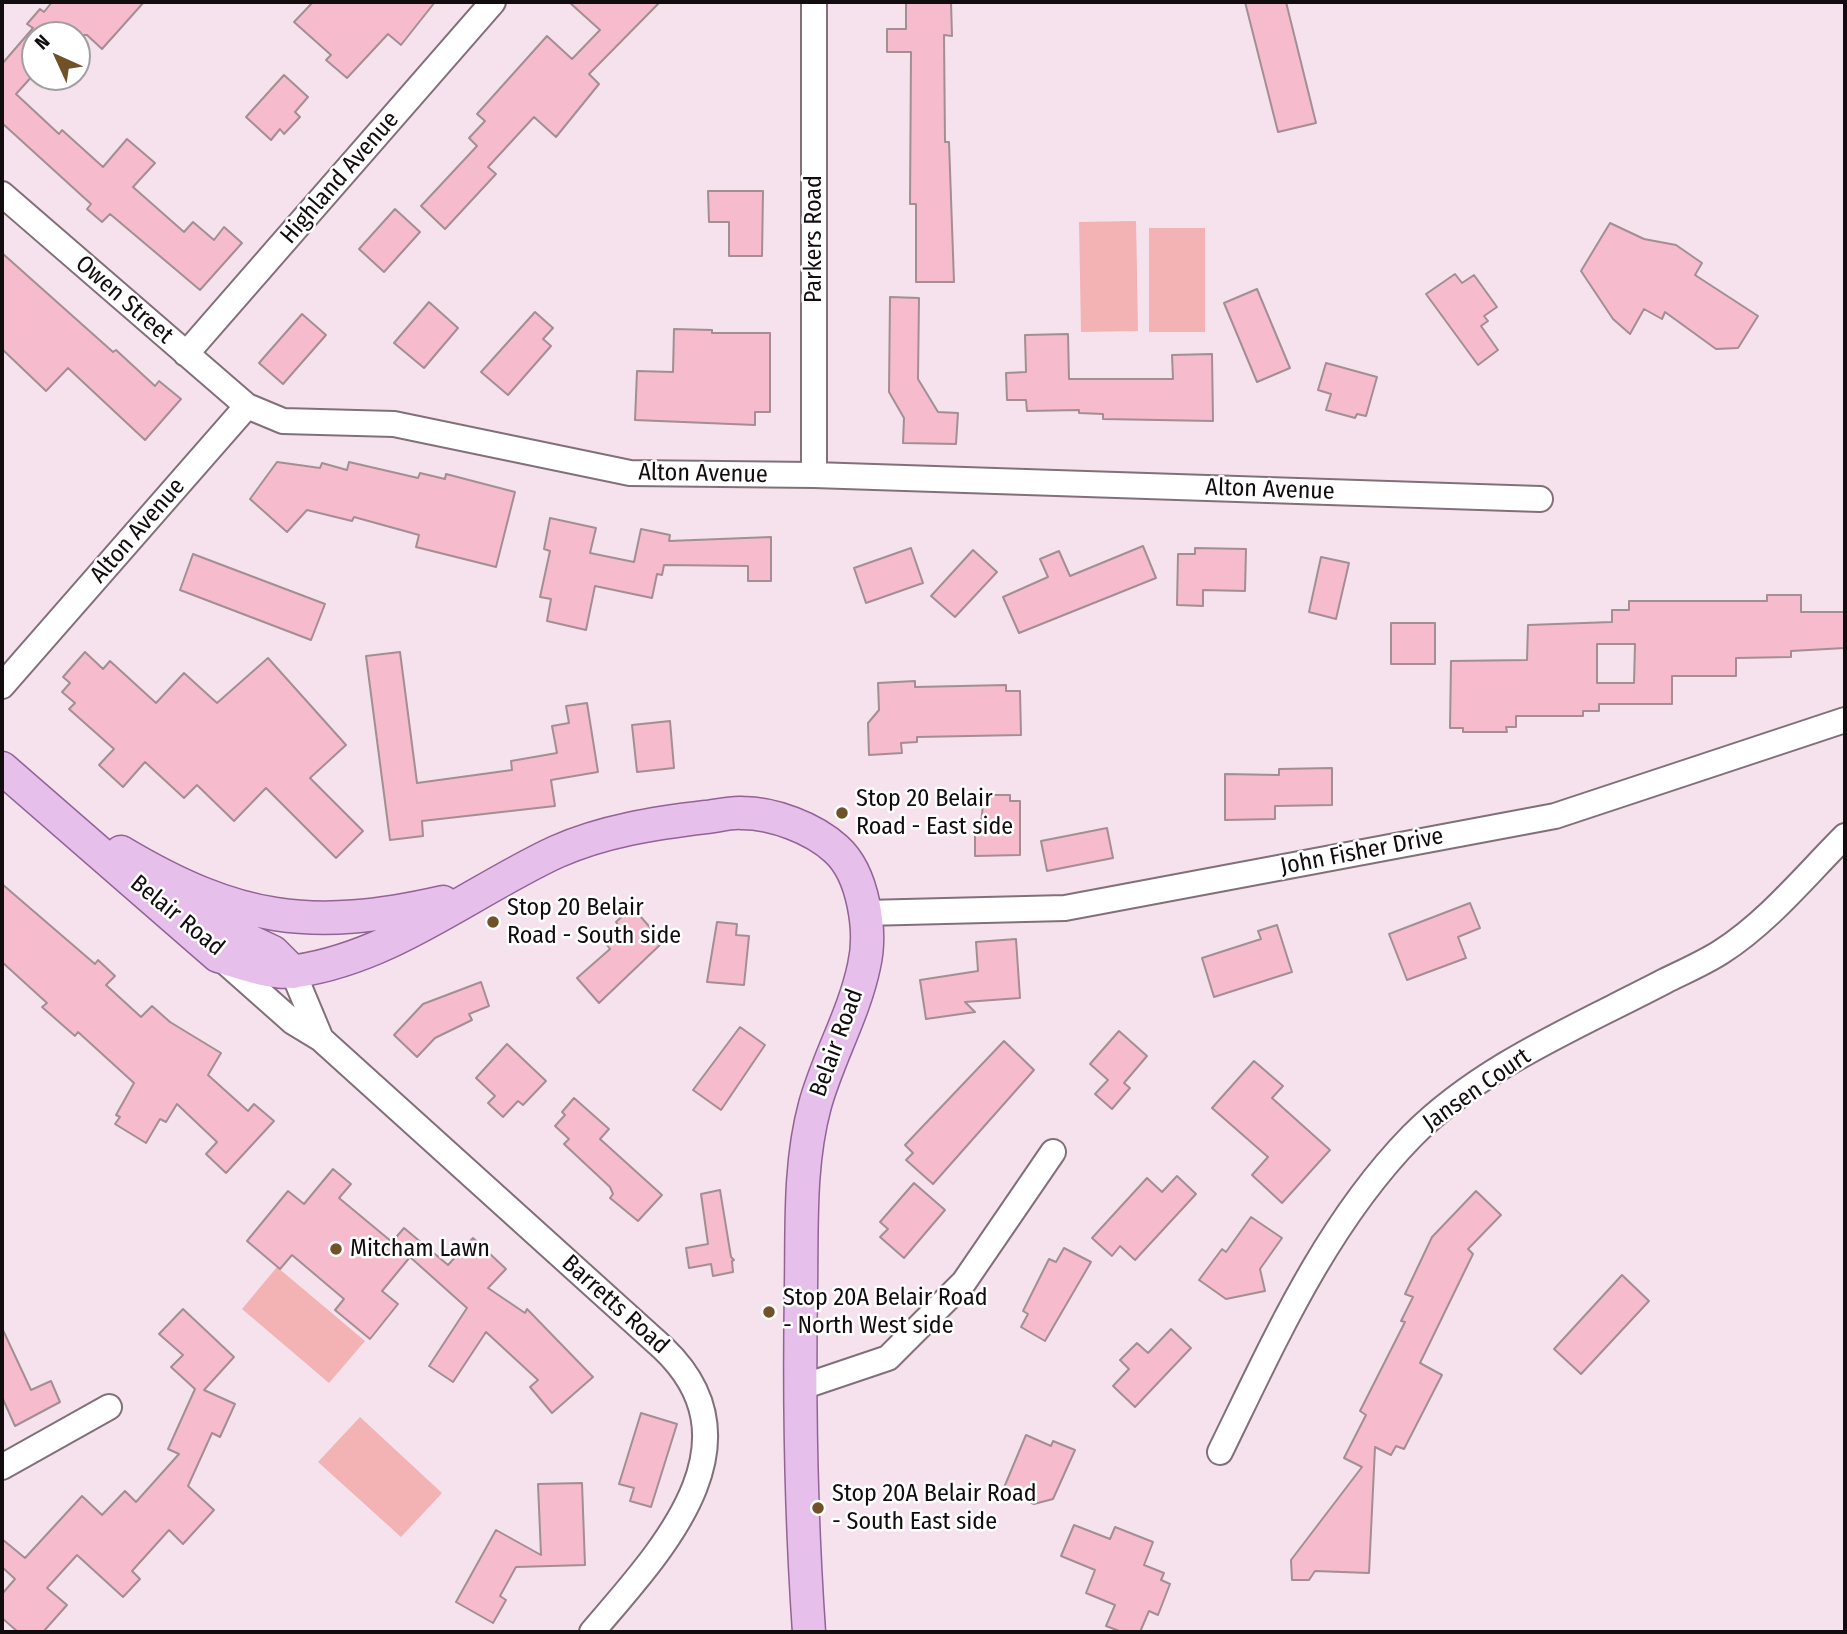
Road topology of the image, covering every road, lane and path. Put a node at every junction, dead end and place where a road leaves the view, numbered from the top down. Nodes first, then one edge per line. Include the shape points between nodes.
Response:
1 (493, 2) edge
2 (814, 2) edge
3 (2, 194) edge
4 (186, 354) junction
5 (247, 406) junction
6 (814, 475) junction
7 (1540, 499) dead end
8 (2, 686) edge
9 (1845, 720) edge
10 (2, 768) edge
11 (54, 812) junction
12 (1845, 836) edge
13 (155, 872) junction
14 (472, 895) junction
15 (865, 913) junction
16 (218, 956) junction
17 (293, 972) junction
18 (321, 1039) junction
19 (1053, 1152) dead end
20 (799, 1388) junction
21 (109, 1407) dead end
22 (1220, 1452) dead end
23 (2, 1466) edge
24 (592, 1632) edge
25 (809, 1632) edge

1 - 4 street, Highland Avenue
2 - 6 street, Parkers Road
3 - 4 street, Owen Street
4 - 5 street, Owen Street
5 - 6 street, Alton Avenue via 283,421 394,424 630,473
5 - 8 street, Alton Avenue
6 - 7 street, Alton Avenue
9 - 15 street, John Fisher Drive via 1555,816 1065,908
10 - 11 main road, Belair Road
11 - 13 main road, Belair Road
11 - 16 main road, Belair Road
12 - 22 street, Jansen Court via 1722,952 1519,1057 1463,1094 1413,1136 1371,1184 1297,1294
13 - 14 main road, Belair Road via 237,908 294,917 347,917
13 - 17 main road via 209,922 261,944
14 - 15 main road, Belair Road via 560,850 645,824 743,813 790,822 835,848 847,861
14 - 17 main road, Belair Road via 391,942 351,959
15 - 20 main road, Belair Road via 865,965 815,1104 803,1163
16 - 17 main road, Belair Road
16 - 18 street, Barretts Road via 293,1022
17 - 18 street, Barretts Road
18 - 24 street, Barretts Road via 663,1348 684,1368 698,1394 705,1430 688,1508 666,1545
19 - 20 street via 964,1282 888,1358
20 - 25 main road, Belair Road
21 - 23 street

